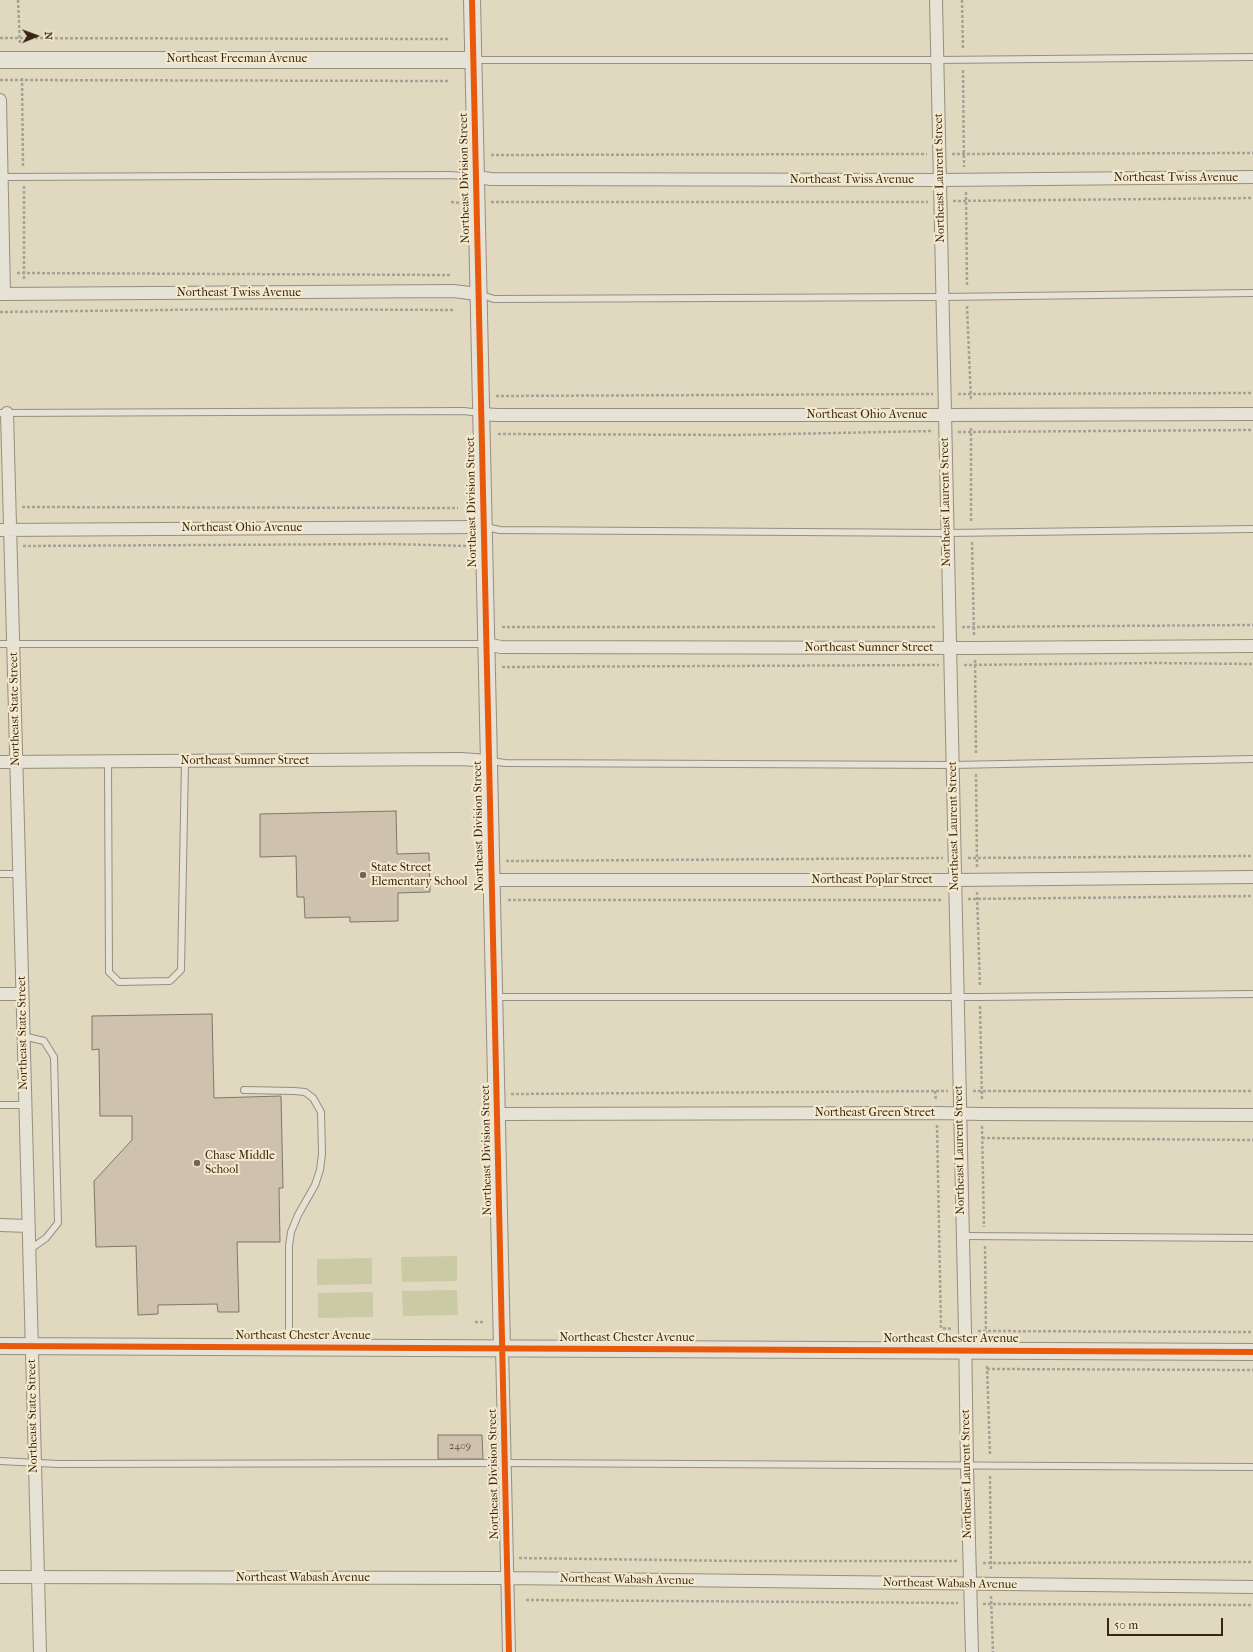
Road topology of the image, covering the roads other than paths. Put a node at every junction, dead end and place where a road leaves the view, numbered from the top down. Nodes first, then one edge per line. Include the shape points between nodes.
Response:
1 (472, 0) edge
2 (936, 0) edge
3 (1253, 57) edge
4 (0, 60) edge
5 (473, 60) junction
6 (937, 60) junction
7 (0, 100) edge
8 (1, 177) edge
9 (476, 177) junction
10 (1253, 177) edge
11 (940, 180) junction
12 (1253, 293) edge
13 (2, 294) edge
14 (478, 294) junction
15 (942, 297) junction
16 (4, 413) edge
17 (481, 414) junction
18 (1253, 414) edge
19 (944, 416) junction
20 (484, 526) junction
21 (1253, 529) edge
22 (5, 530) edge
23 (947, 533) junction
24 (0, 644) edge
25 (13, 644) junction
26 (486, 644) junction
27 (1253, 646) edge
28 (950, 648) junction
29 (1253, 759) edge
30 (489, 761) junction
31 (0, 762) edge
32 (16, 762) junction
33 (108, 762) junction
34 (185, 762) junction
35 (953, 765) junction
36 (0, 874) edge
37 (19, 874) junction
38 (1253, 877) edge
39 (492, 880) junction
40 (955, 880) junction
41 (0, 994) edge
42 (22, 994) junction
43 (1253, 994) edge
44 (494, 997) junction
45 (957, 997) junction
46 (24, 1036) junction
47 (244, 1090) dead end
48 (0, 1105) edge
49 (25, 1105) junction
50 (497, 1114) junction
51 (959, 1114) junction
52 (1253, 1114) edge
53 (0, 1225) edge
54 (28, 1226) junction
55 (962, 1236) junction
56 (1253, 1238) edge
57 (29, 1250) junction
58 (0, 1346) edge
59 (31, 1346) junction
60 (289, 1347) junction
61 (502, 1348) junction
62 (965, 1351) junction
63 (1253, 1352) edge
64 (0, 1461) edge
65 (34, 1462) junction
66 (504, 1463) junction
67 (967, 1466) junction
68 (1253, 1467) edge
69 (0, 1577) edge
70 (38, 1577) junction
71 (507, 1578) junction
72 (969, 1585) junction
73 (1253, 1587) edge
74 (40, 1652) edge
75 (509, 1652) edge
76 (972, 1652) edge

1 - 5 street, Northeast Division Street
2 - 6 street, Northeast Laurent Street
3 - 6 lane
4 - 5 street, Northeast Freeman Avenue
5 - 6 lane
5 - 9 street, Northeast Division Street
6 - 11 street, Northeast Laurent Street
7 - 8 street
8 - 9 lane
8 - 13 street via 4,273
9 - 11 street, Northeast Twiss Avenue
9 - 14 street, Northeast Division Street
10 - 11 street, Northeast Twiss Avenue
11 - 15 street, Northeast Laurent Street
12 - 15 lane
13 - 14 street, Northeast Twiss Avenue via 453,291
14 - 15 lane via 494,299
14 - 17 street, Northeast Division Street
15 - 19 street, Northeast Laurent Street
16 - 17 lane via 464,411
16 - 22 street, Northeast State Street via 10,507
17 - 19 street, Northeast Ohio Avenue
17 - 20 street, Northeast Division Street
18 - 19 street, Northeast Ohio Avenue
19 - 23 street, Northeast Laurent Street
20 - 22 street, Northeast Ohio Avenue
20 - 23 lane via 500,530
20 - 26 street, Northeast Division Street
21 - 23 lane
22 - 25 street, Northeast State Street via 11,546
23 - 28 street, Northeast Laurent Street
24 - 25 lane
25 - 26 lane
25 - 32 street, Northeast State Street
26 - 28 street, Northeast Sumner Street via 501,647
26 - 30 street, Northeast Division Street
27 - 28 street, Northeast Sumner Street
28 - 35 street, Northeast Laurent Street
29 - 35 lane
30 - 34 street, Northeast Sumner Street via 461,759
30 - 35 lane
30 - 39 street, Northeast Division Street
31 - 32 street, Northeast Sumner Street
32 - 33 street, Northeast Sumner Street
32 - 37 street, Northeast State Street
33 - 34 street, Northeast Sumner Street
33 - 34 lane via 108,972 119,982 170,981 181,970
35 - 40 street, Northeast Laurent Street
36 - 37 lane
37 - 42 street, Northeast State Street
38 - 40 street, Northeast Poplar Street
39 - 40 street, Northeast Poplar Street
39 - 44 street, Northeast Division Street
40 - 45 street, Northeast Laurent Street
41 - 42 street
42 - 46 street, Northeast State Street
43 - 45 lane
44 - 45 lane
44 - 50 street, Northeast Division Street
45 - 51 street, Northeast Laurent Street
46 - 49 street, Northeast State Street
46 - 57 lane via 44,1041 54,1057 58,1223 46,1238
47 - 60 lane via 305,1092 313,1098 321,1112 320,1170 315,1186 291,1232 289,1246
48 - 49 lane
49 - 54 street, Northeast State Street
50 - 51 street, Northeast Green Street
50 - 61 street, Northeast Division Street
51 - 52 street, Northeast Green Street
51 - 55 street, Northeast Laurent Street
53 - 54 street
54 - 57 street, Northeast State Street
55 - 56 lane
55 - 62 street, Northeast Laurent Street
57 - 59 street, Northeast State Street
58 - 59 street, Northeast Chester Avenue
59 - 60 street, Northeast Chester Avenue
59 - 65 street, Northeast State Street
60 - 61 street, Northeast Chester Avenue
61 - 62 street, Northeast Chester Avenue
61 - 66 street, Northeast Division Street
62 - 63 street, Northeast Chester Avenue
62 - 67 street, Northeast Laurent Street
64 - 65 lane
65 - 66 lane
65 - 70 street, Northeast State Street
66 - 67 lane
66 - 71 street, Northeast Division Street
67 - 68 lane
67 - 72 street, Northeast Laurent Street
69 - 70 street, Northeast Wabash Avenue
70 - 71 street, Northeast Wabash Avenue
70 - 74 street, Northeast State Street
71 - 72 street, Northeast Wabash Avenue
71 - 75 street, Northeast Division Street
72 - 73 street, Northeast Wabash Avenue
72 - 76 street, Northeast Laurent Street

